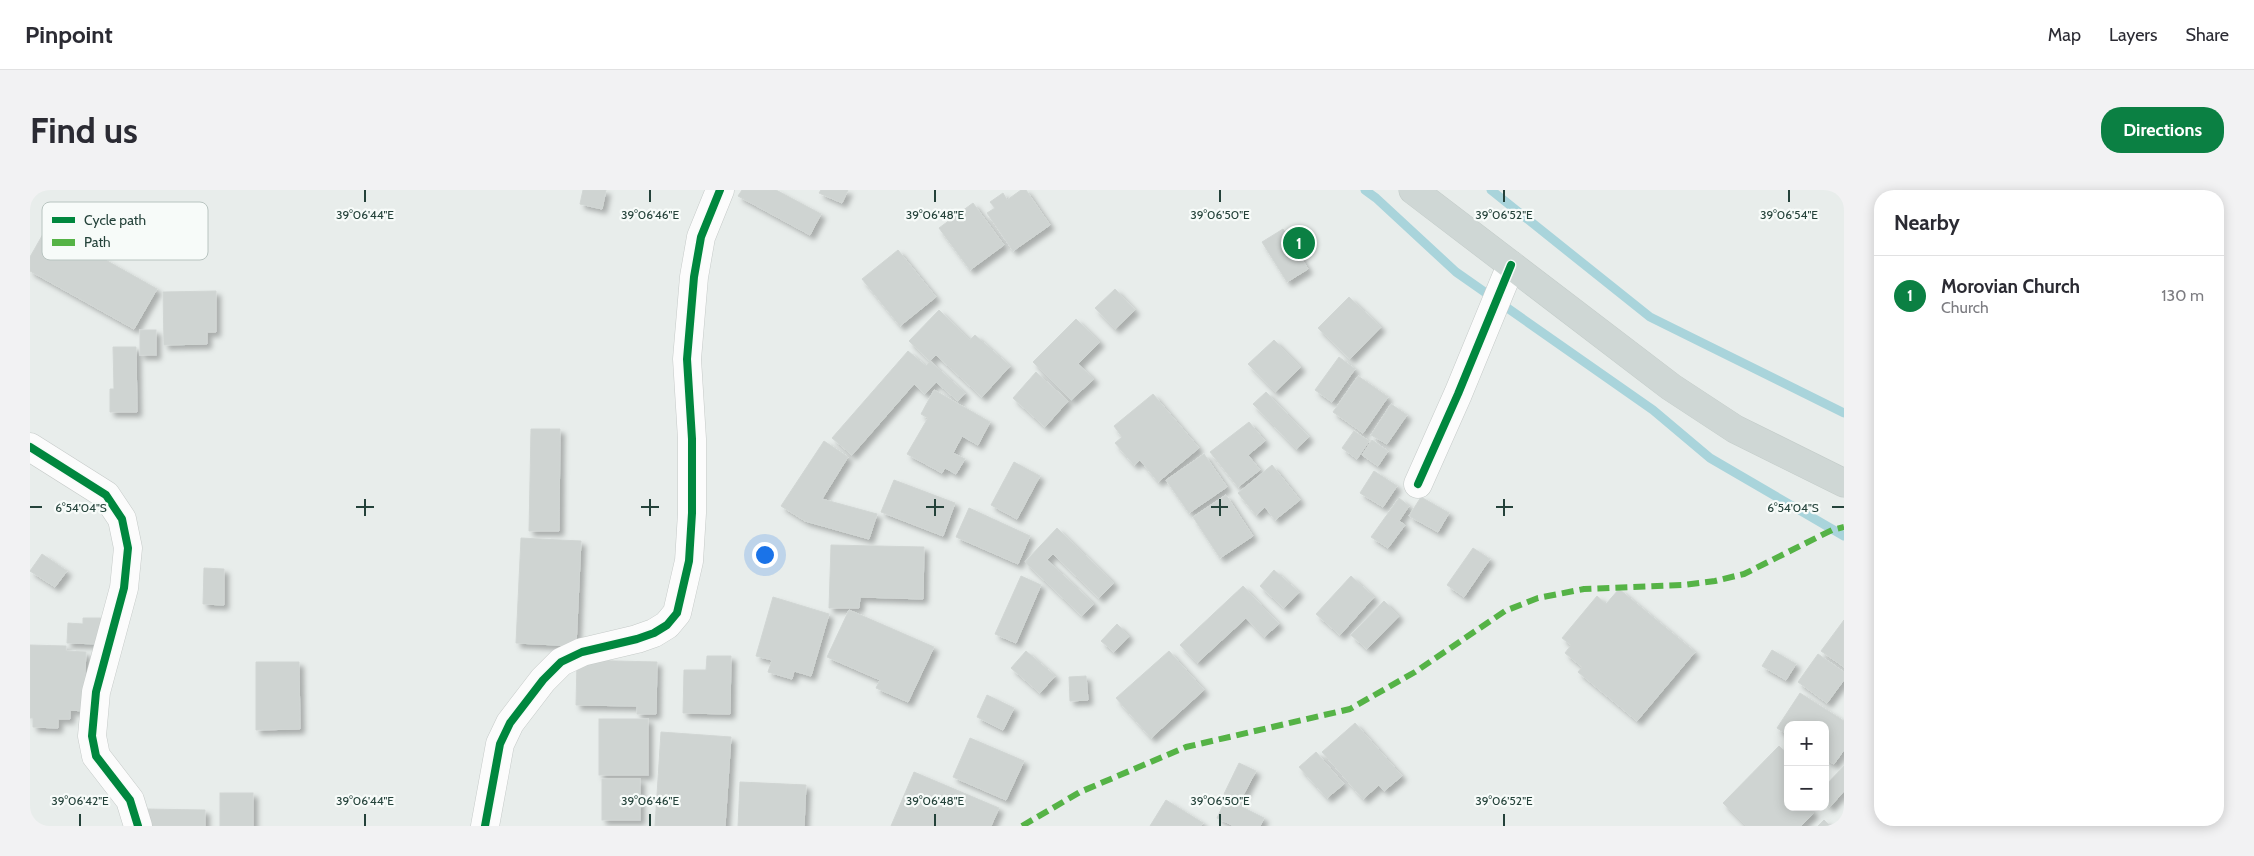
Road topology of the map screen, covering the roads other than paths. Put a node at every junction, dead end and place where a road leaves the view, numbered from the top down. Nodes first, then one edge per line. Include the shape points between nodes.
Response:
1 (720, 190) edge
2 (1413, 190) edge
3 (1511, 265) junction
4 (30, 447) edge
5 (1844, 483) edge
6 (1418, 484) dead end
7 (138, 826) edge
8 (485, 826) edge

1 - 8 street via 701,237 694,277 687,359 692,513 688,561 677,613 654,633 575,655 561,662 543,680 510,723 500,744
2 - 3 main road
3 - 5 main road via 1679,393 1735,429
3 - 6 street
4 - 7 street via 106,495 122,519 128,548 124,588 96,692 92,736 96,756 130,800

